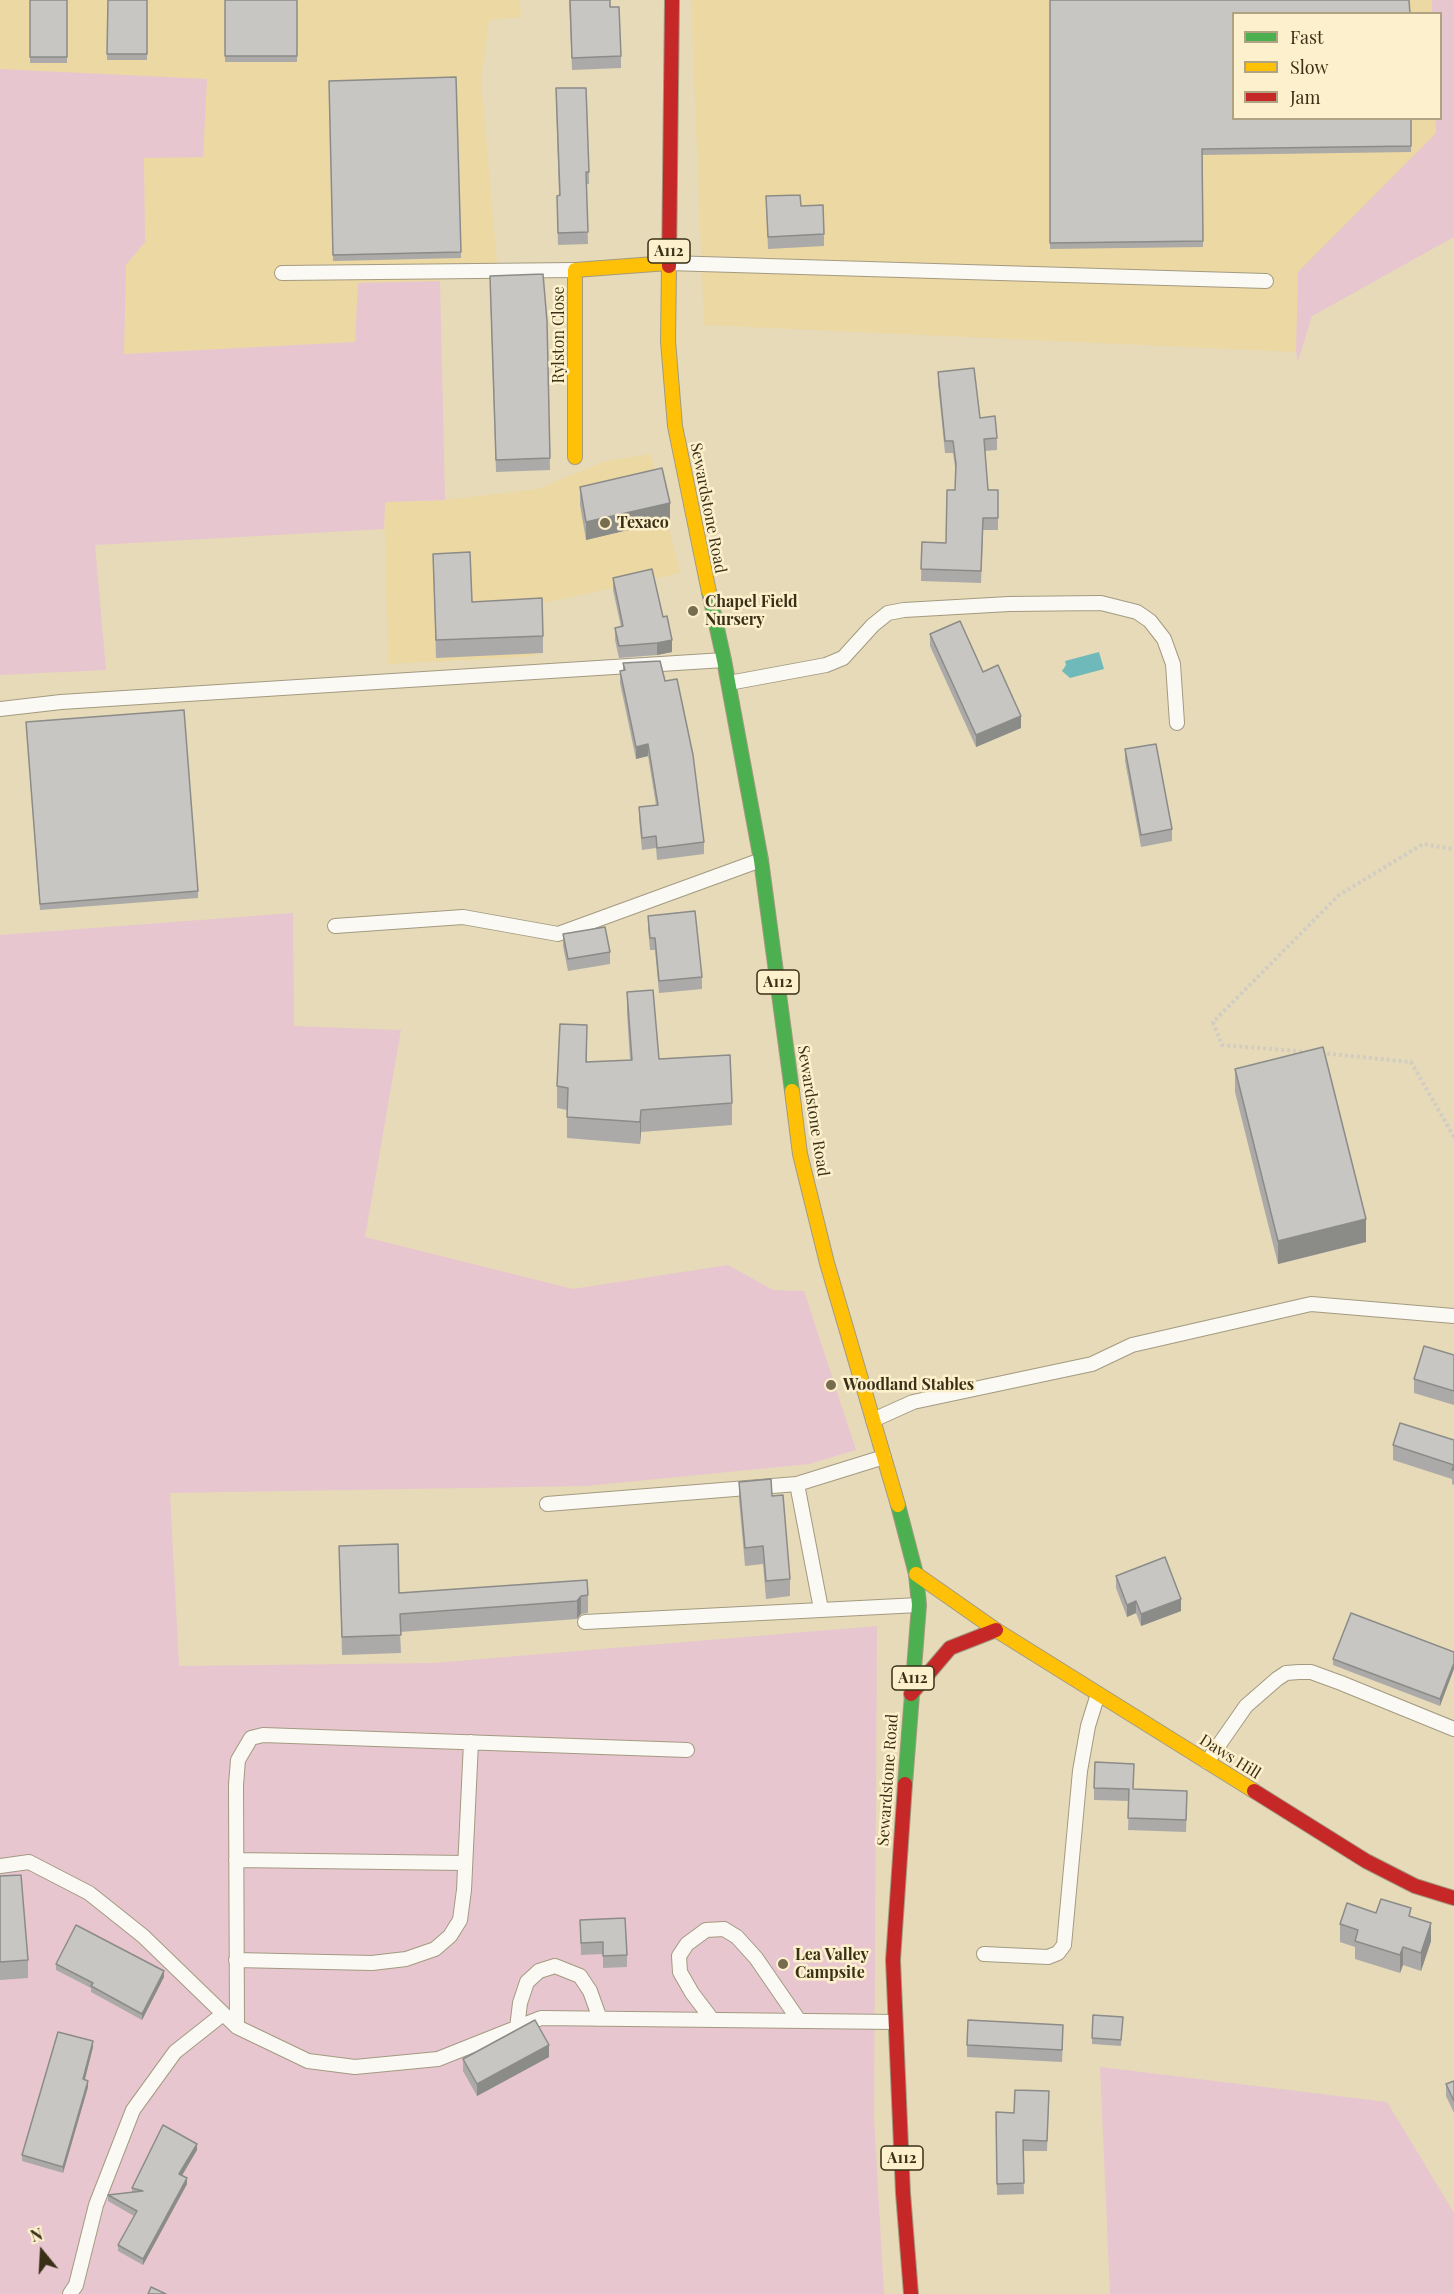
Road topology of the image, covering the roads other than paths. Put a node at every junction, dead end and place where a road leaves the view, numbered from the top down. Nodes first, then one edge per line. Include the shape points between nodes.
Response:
1 (672, 0) edge
2 (668, 263) junction
3 (575, 270) junction
4 (282, 273) dead end
5 (1266, 281) dead end
6 (575, 457) dead end
7 (724, 660) junction
8 (729, 683) junction
9 (0, 709) edge
10 (1177, 723) dead end
11 (761, 860) junction
12 (334, 926) dead end
13 (1454, 1316) edge
14 (873, 1420) junction
15 (884, 1457) junction
16 (796, 1484) junction
17 (547, 1504) dead end
18 (916, 1574) junction
19 (919, 1605) junction
20 (821, 1610) junction
21 (585, 1622) dead end
22 (996, 1630) junction
23 (911, 1694) junction
24 (1098, 1694) junction
25 (1454, 1729) edge
26 (471, 1742) junction
27 (687, 1750) dead end
28 (1207, 1762) junction
29 (236, 1860) junction
30 (465, 1863) junction
31 (0, 1866) edge
32 (1454, 1898) edge
33 (984, 1954) dead end
34 (236, 1960) junction
35 (223, 2014) junction
36 (711, 2018) junction
37 (600, 2019) junction
38 (798, 2019) junction
39 (895, 2022) junction
40 (237, 2027) junction
41 (517, 2028) junction
42 (70, 2294) edge
43 (911, 2294) edge

1 - 2 main road, Sewardstone Road / A112
2 - 3 main road, Rylston Close
2 - 5 lane
2 - 7 main road, Sewardstone Road / A112 via 668,341 675,426
3 - 4 lane
3 - 6 main road, Rylston Close
7 - 8 main road, Sewardstone Road / A112
7 - 9 lane
8 - 10 lane via 826,665 843,658 873,625 888,614 904,610 1101,603 1137,612 1164,639 1173,664
8 - 11 main road, Sewardstone Road / A112
11 - 12 lane via 558,934 463,917
11 - 14 main road, Sewardstone Road / A112 via 800,1154
13 - 14 lane via 1311,1304 1132,1345 1092,1364 913,1402
14 - 15 main road, Sewardstone Road / A112
15 - 16 lane
15 - 18 main road, Sewardstone Road / A112
16 - 17 lane
16 - 20 lane
18 - 19 main road, Sewardstone Road / A112
18 - 22 main road, Daws Hill
19 - 20 lane
19 - 23 main road, Sewardstone Road / A112
20 - 21 lane
22 - 23 main road via 950,1648
22 - 24 main road, Daws Hill
23 - 39 main road, Sewardstone Road / A112 via 893,1960
24 - 28 main road, Daws Hill
24 - 33 lane via 1080,1770 1064,1946 1048,1957
25 - 28 lane via 1341,1683 1311,1672 1299,1672 1277,1679 1246,1706
26 - 27 lane
26 - 29 lane via 263,1735 251,1738 238,1760
26 - 30 lane
28 - 32 main road, Daws Hill via 1366,1862 1415,1886
29 - 30 lane
29 - 34 lane
30 - 34 lane via 460,1920 435,1949 406,1959 372,1963
31 - 35 lane via 29,1862 89,1893 143,1936
34 - 40 lane
35 - 40 lane
35 - 42 lane via 175,2052 133,2110 96,2205 76,2285
36 - 37 lane
36 - 38 lane
36 - 38 lane via 680,1972 679,1956 687,1944 706,1930 724,1929 756,1958
37 - 41 lane via 541,2018
37 - 41 lane via 590,1991 580,1977 555,1966 539,1971 527,1982
38 - 39 lane
39 - 43 main road, Sewardstone Road / A112
40 - 41 lane via 308,2061 355,2067 438,2059

